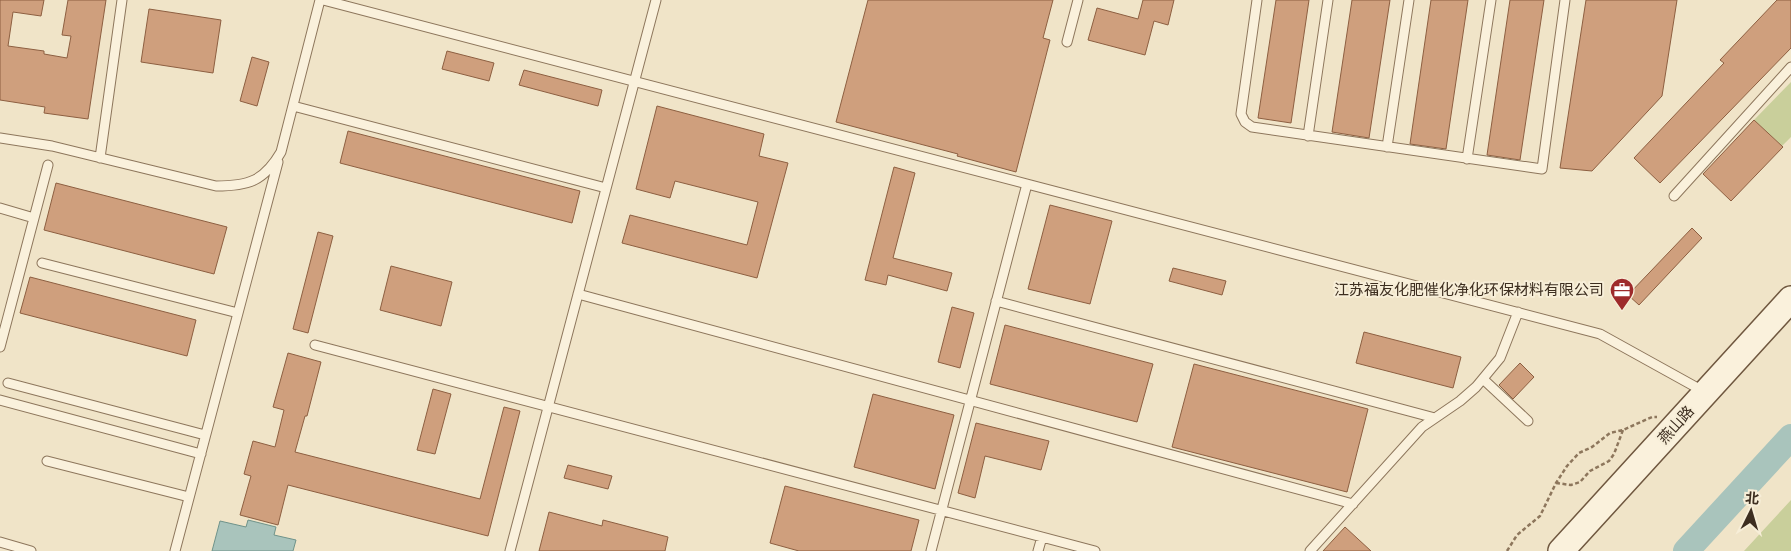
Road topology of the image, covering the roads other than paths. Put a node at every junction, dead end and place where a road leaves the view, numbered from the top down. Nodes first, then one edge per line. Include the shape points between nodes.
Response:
1 (122, 0) edge
2 (322, 0) edge
3 (656, 0) edge
4 (1078, 0) edge
5 (1257, 0) edge
6 (1328, 0) edge
7 (1409, 0) edge
8 (1491, 0) edge
9 (1565, 0) edge
10 (1067, 42) dead end
11 (1791, 67) edge
12 (634, 81) junction
13 (292, 106) junction
14 (1308, 136) junction
15 (0, 138) edge
16 (1387, 147) junction
17 (281, 152) junction
18 (100, 158) junction
19 (1467, 159) junction
20 (48, 165) dead end
21 (1027, 184) junction
22 (606, 188) junction
23 (1674, 196) dead end
24 (0, 208) edge
25 (34, 218) junction
26 (42, 263) dead end
27 (578, 294) junction
28 (1791, 299) edge
29 (996, 302) junction
30 (4, 312) edge
31 (1518, 312) junction
32 (238, 313) junction
33 (315, 345) dead end
34 (0, 348) edge
35 (1483, 379) junction
36 (8, 382) dead end
37 (1706, 392) junction
38 (0, 400) edge
39 (970, 400) junction
40 (549, 406) junction
41 (1435, 418) junction
42 (1528, 421) dead end
43 (205, 435) junction
44 (200, 454) junction
45 (47, 460) dead end
46 (189, 497) junction
47 (1353, 504) junction
48 (942, 510) junction
49 (1042, 537) junction
50 (0, 542) edge
51 (31, 551) edge
52 (174, 551) edge
53 (510, 551) edge
54 (931, 551) edge
55 (1038, 551) edge
56 (1095, 551) edge
57 (1310, 551) edge
58 (1561, 551) edge

1 - 18 lane
2 - 12 lane
2 - 13 lane
3 - 12 lane
4 - 10 lane
5 - 14 lane via 1242,114 1245,122 1252,126
6 - 14 lane
7 - 16 lane
8 - 19 lane
9 - 19 lane via 1542,169
11 - 23 lane
12 - 21 lane
12 - 22 lane
13 - 17 lane
13 - 22 lane
14 - 16 lane
15 - 18 lane
16 - 19 lane
17 - 18 lane via 272,168 260,177 230,186 216,186
17 - 32 lane
20 - 25 lane
21 - 29 lane
21 - 31 lane
22 - 27 lane
24 - 25 lane
25 - 30 lane
26 - 32 lane
27 - 39 lane
27 - 40 lane
28 - 37 street, 燕山路
29 - 39 lane
29 - 41 lane
30 - 34 lane
31 - 35 lane via 1500,358
31 - 37 lane via 1600,334
32 - 43 lane
33 - 40 lane
35 - 41 lane via 1460,401
35 - 42 lane
36 - 43 lane
37 - 58 street, 燕山路
38 - 44 lane
39 - 47 lane
39 - 48 lane
40 - 48 lane
40 - 53 lane
41 - 47 lane via 1422,427
43 - 44 lane
44 - 46 lane
45 - 46 lane
46 - 52 lane
47 - 57 lane
48 - 49 lane
48 - 54 lane
49 - 55 lane
49 - 56 lane
50 - 51 lane

